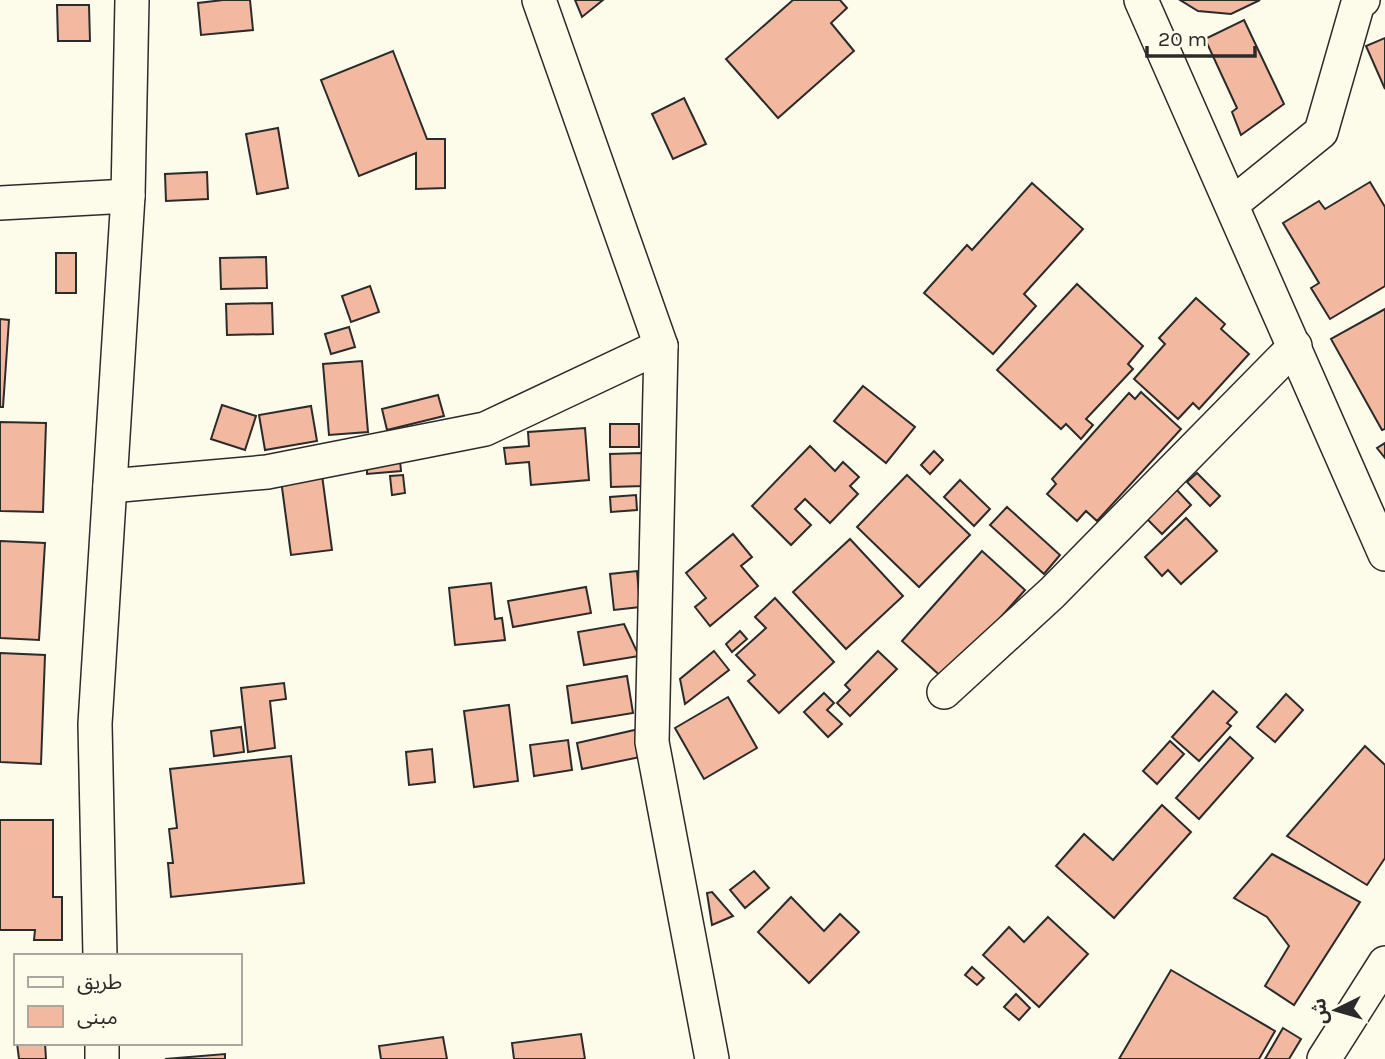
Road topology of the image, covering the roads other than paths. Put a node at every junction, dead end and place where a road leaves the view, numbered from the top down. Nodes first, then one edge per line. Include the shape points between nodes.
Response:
1 (132, 0) edge
2 (539, 0) edge
3 (1141, 0) edge
4 (1363, 0) edge
5 (128, 196) junction
6 (0, 203) edge
7 (1232, 204) junction
8 (661, 346) junction
9 (1295, 346) junction
10 (110, 486) junction
11 (1385, 554) edge
12 (944, 692) dead end
13 (100, 954) edge
14 (1385, 963) edge
15 (712, 1059) edge
16 (1324, 1059) edge

1 - 5 street
2 - 8 street
3 - 7 street
4 - 7 street via 1357,3 1321,132
5 - 6 street
5 - 10 street
7 - 9 street
8 - 10 street via 485,429 267,472
8 - 15 street via 652,742
9 - 11 street
9 - 12 street via 1052,593
10 - 13 street via 95,724
14 - 16 street

